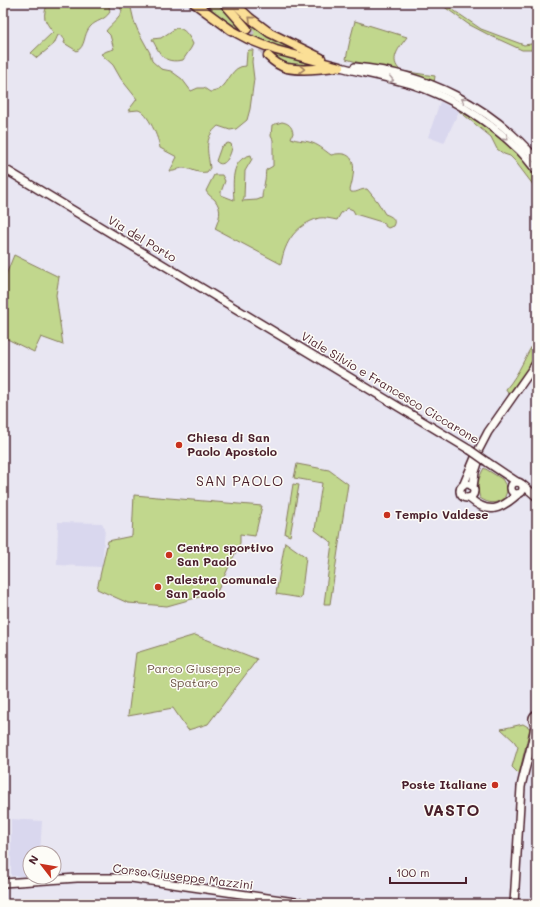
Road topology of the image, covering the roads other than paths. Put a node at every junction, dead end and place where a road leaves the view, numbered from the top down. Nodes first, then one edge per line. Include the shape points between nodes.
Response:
1 (194, 3) edge
2 (200, 3) edge
3 (224, 3) edge
4 (234, 3) edge
5 (208, 13) junction
6 (247, 29) tunnel mouth
7 (268, 56) tunnel mouth
8 (340, 67) junction
9 (537, 160) edge
10 (3, 168) edge
11 (537, 171) edge
12 (269, 328) joint
13 (537, 362) edge
14 (537, 370) edge
15 (464, 486) junction
16 (517, 488) junction
17 (473, 489) junction
18 (537, 497) edge
19 (469, 498) junction
20 (482, 506) junction
21 (537, 714) edge
22 (536, 728) edge
23 (4, 883) edge
24 (309, 904) edge
25 (514, 904) edge

1 - 5 main road
2 - 5 main road
3 - 6 main road
8 -> 4 main road via 270,33
5 - 8 main road via 230,30 248,39 276,50
7 -> 8 main road via 286,68
9 -> 8 main road via 525,145 503,126 459,96 416,79 376,69
8 -> 11 main road via 410,84 457,105 499,133 520,151
10 - 12 main road, Via del Porto
12 - 16 main road, Viale Silvio e Francesco Ciccarone, bridge via 470,450 498,469
13 - 15 main road via 488,432
14 - 17 main road via 492,435 478,463
15 - 17 main road via 469,484
15 - 19 main road via 461,488 461,494
16 - 18 main road
16 - 20 main road via 506,504 495,509
17 - 19 main road via 473,496
17 - 20 main road
19 - 20 main road
21 - 22 main road via 533,718
22 - 25 main road via 521,787
23 - 24 main road, Corso Giuseppe Mazzini via 77,878 131,878

